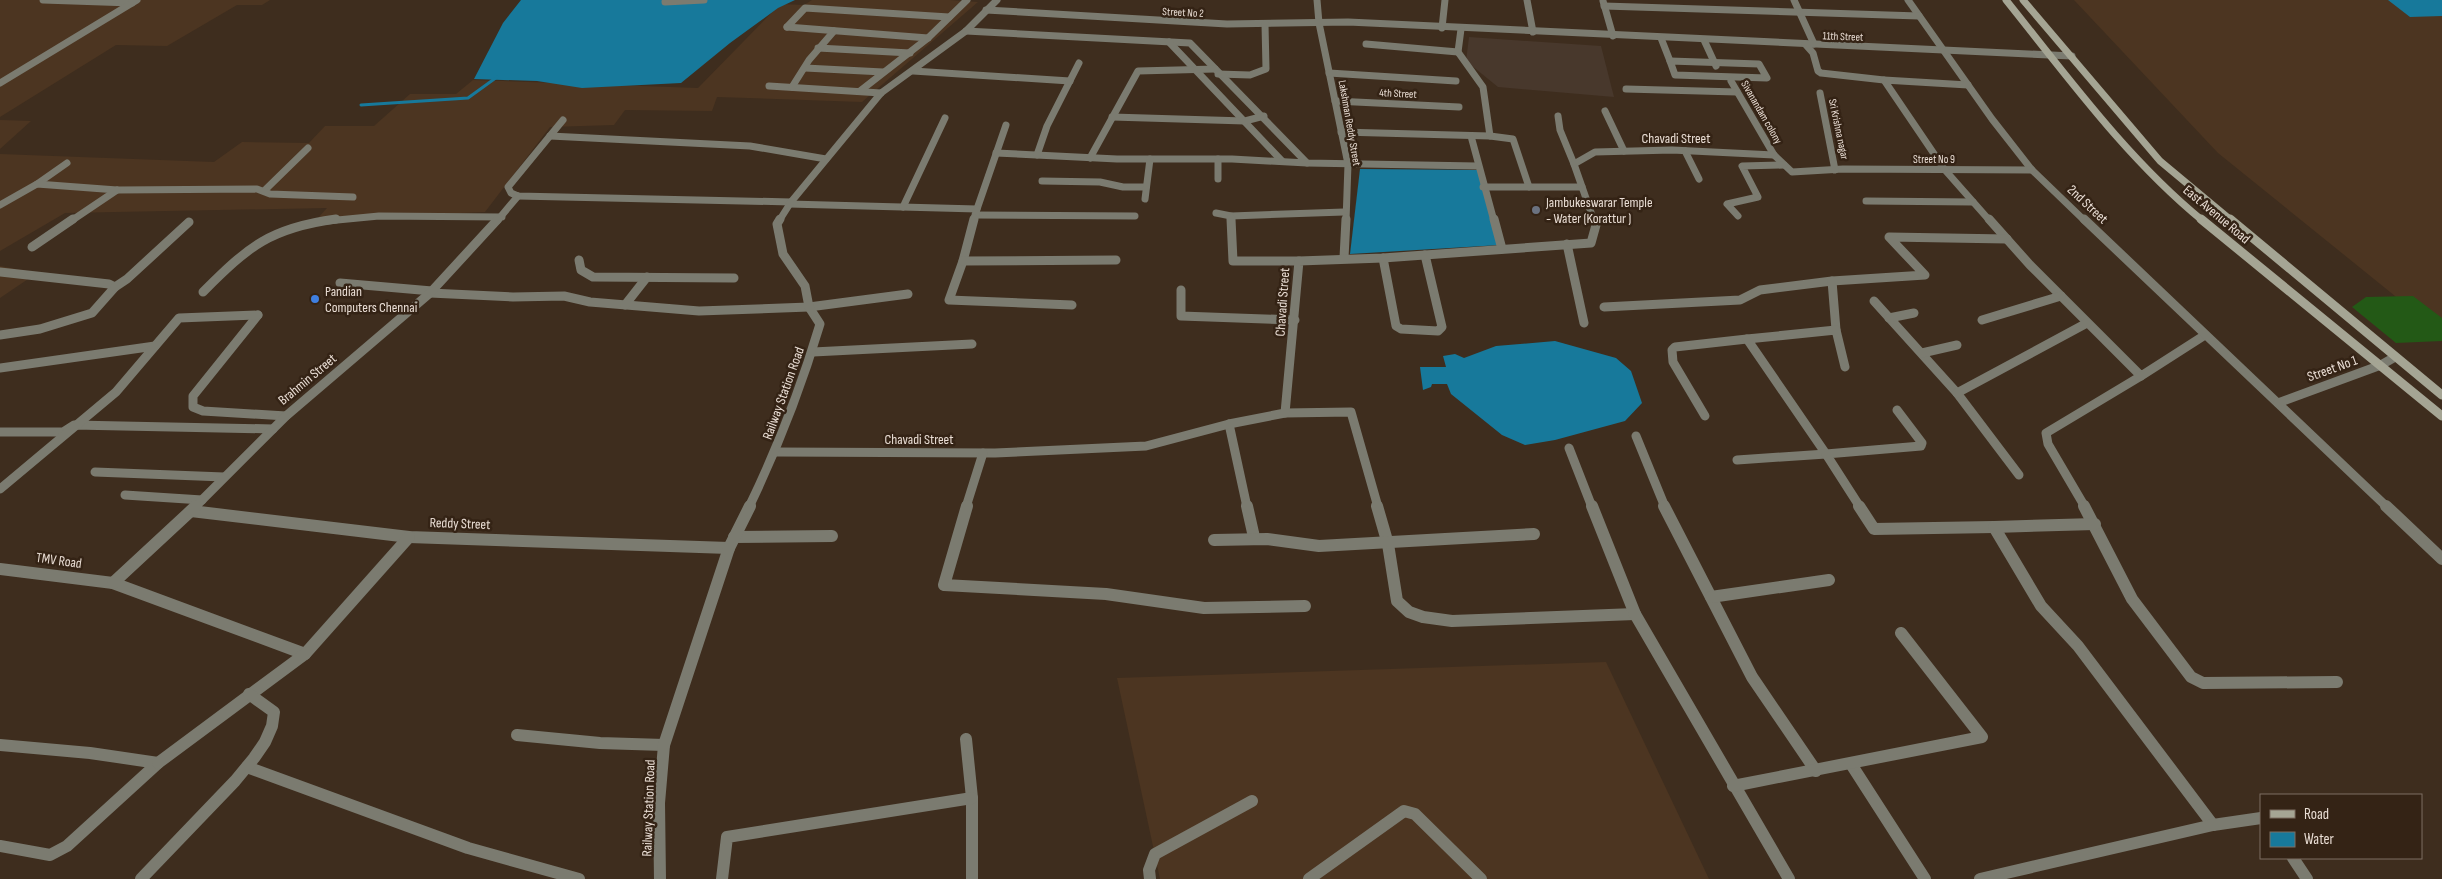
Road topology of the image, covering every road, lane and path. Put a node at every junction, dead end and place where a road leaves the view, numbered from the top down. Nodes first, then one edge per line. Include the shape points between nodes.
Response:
1 (43, 0) edge
2 (704, 0) edge
3 (967, 0) edge
4 (997, 0) edge
5 (1317, 0) edge
6 (1445, 0) edge
7 (1527, 0) edge
8 (1794, 0) edge
9 (1908, 0) edge
10 (2006, 0) edge
11 (2023, 0) edge
12 (134, 2) edge
13 (665, 2) dead end
14 (1603, 3) edge
15 (986, 10) junction
16 (1802, 13) junction
17 (1919, 16) junction
18 (949, 17) junction
19 (1319, 23) junction
20 (1265, 24) junction
21 (1442, 28) junction
22 (1461, 29) junction
23 (966, 30) junction
24 (834, 32) junction
25 (1533, 32) junction
26 (1613, 36) junction
27 (928, 38) junction
28 (1662, 38) junction
29 (1704, 40) junction
30 (1169, 42) junction
31 (1366, 44) dead end
32 (1805, 44) junction
33 (1814, 44) junction
34 (818, 48) junction
35 (1944, 50) junction
36 (1458, 52) junction
37 (910, 53) junction
38 (2050, 55) junction
39 (2072, 56) junction
40 (1669, 60) junction
41 (1714, 62) junction
42 (1079, 63) dead end
43 (806, 68) junction
44 (1195, 70) junction
45 (913, 71) junction
46 (1216, 71) junction
47 (883, 72) junction
48 (1329, 73) junction
49 (1670, 74) dead end
50 (1720, 76) junction
51 (1731, 80) dead end
52 (1884, 80) junction
53 (1070, 81) junction
54 (1456, 81) dead end
55 (0, 83) edge
56 (1968, 84) junction
57 (769, 86) dead end
58 (792, 87) junction
59 (1626, 89) dead end
60 (1677, 90) junction
61 (860, 91) junction
62 (881, 92) junction
63 (1737, 92) junction
64 (1820, 93) dead end
65 (1335, 101) junction
66 (1459, 107) dead end
67 (1605, 111) dead end
68 (1264, 116) junction
69 (1558, 116) dead end
70 (1112, 117) junction
71 (945, 118) dead end
72 (562, 120) dead end
73 (1245, 121) junction
74 (1006, 125) dead end
75 (1341, 132) junction
76 (550, 136) junction
77 (1471, 136) junction
78 (1490, 136) junction
79 (308, 148) dead end
80 (1685, 150) junction
81 (1624, 151) junction
82 (996, 153) junction
83 (1037, 155) junction
84 (1774, 155) junction
85 (1090, 158) junction
86 (826, 159) junction
87 (1150, 159) junction
88 (1218, 159) junction
89 (1282, 161) junction
90 (67, 163) dead end
91 (1307, 163) junction
92 (1348, 164) junction
93 (1574, 164) junction
94 (1784, 165) junction
95 (1477, 166) junction
96 (1836, 170) junction
97 (1945, 170) junction
98 (2032, 170) junction
99 (1218, 179) dead end
100 (1699, 179) dead end
101 (1042, 181) dead end
102 (37, 184) junction
103 (1483, 187) junction
104 (1528, 187) junction
105 (1582, 187) junction
106 (1146, 188) junction
107 (117, 190) junction
108 (265, 190) junction
109 (518, 196) junction
110 (353, 197) dead end
111 (1145, 199) dead end
112 (1866, 200) dead end
113 (1973, 202) junction
114 (790, 203) junction
115 (0, 205) edge
116 (903, 207) junction
117 (976, 212) junction
118 (1344, 212) junction
119 (1216, 213) dead end
120 (1135, 216) dead end
121 (1231, 216) junction
122 (1738, 216) dead end
123 (502, 217) junction
124 (189, 222) dead end
125 (2007, 239) junction
126 (1567, 244) junction
127 (32, 247) dead end
128 (1502, 249) junction
129 (1425, 255) junction
130 (1344, 258) junction
131 (1383, 258) junction
132 (579, 260) dead end
133 (1116, 260) dead end
134 (963, 261) junction
135 (1298, 261) junction
136 (0, 272) edge
137 (647, 277) junction
138 (734, 278) dead end
139 (1832, 282) junction
140 (340, 283) dead end
141 (115, 286) junction
142 (1181, 290) dead end
143 (203, 292) dead end
144 (431, 292) junction
145 (908, 294) dead end
146 (2061, 296) junction
147 (1874, 301) dead end
148 (625, 305) junction
149 (1072, 306) dead end
150 (808, 307) junction
151 (1604, 307) dead end
152 (1914, 313) dead end
153 (1889, 318) junction
154 (1295, 320) junction
155 (1982, 320) dead end
156 (1584, 323) dead end
157 (2087, 323) junction
158 (1836, 330) junction
159 (0, 335) edge
160 (2205, 335) junction
161 (1747, 339) junction
162 (972, 344) dead end
163 (1957, 345) dead end
164 (155, 346) junction
165 (813, 352) junction
166 (1922, 353) junction
167 (2395, 357) junction
168 (2381, 365) junction
169 (1845, 367) dead end
170 (0, 368) edge
171 (2141, 376) junction
172 (1957, 393) junction
173 (2442, 395) edge
174 (2278, 403) junction
175 (1897, 410) dead end
176 (1285, 413) junction
177 (286, 416) junction
178 (1705, 416) dead end
179 (2442, 416) edge
180 (1229, 424) junction
181 (74, 425) junction
182 (272, 429) junction
183 (0, 432) edge
184 (1636, 436) dead end
185 (1569, 448) dead end
186 (776, 452) junction
187 (983, 453) junction
188 (1826, 454) junction
189 (1737, 460) dead end
190 (95, 472) dead end
191 (2019, 475) dead end
192 (224, 477) junction
193 (0, 489) edge
194 (125, 495) dead end
195 (202, 500) junction
196 (191, 511) junction
197 (2095, 524) junction
198 (1994, 527) junction
199 (1534, 534) dead end
200 (409, 536) junction
201 (832, 536) dead end
202 (734, 537) junction
203 (1254, 537) junction
204 (1214, 540) dead end
205 (1388, 544) junction
206 (729, 548) junction
207 (2442, 558) edge
208 (0, 569) edge
209 (1829, 580) dead end
210 (113, 583) junction
211 (1711, 596) junction
212 (1305, 606) dead end
213 (1635, 614) junction
214 (1901, 632) dead end
215 (305, 654) junction
216 (2337, 682) dead end
217 (249, 694) junction
218 (517, 735) dead end
219 (966, 739) dead end
220 (0, 745) edge
221 (664, 745) junction
222 (158, 763) junction
223 (1851, 764) junction
224 (247, 767) junction
225 (1816, 772) junction
226 (1733, 786) junction
227 (972, 798) junction
228 (1252, 801) dead end
229 (2260, 818) edge
230 (2213, 825) junction
231 (0, 846) edge
232 (2294, 859) edge
233 (141, 879) edge
234 (578, 879) edge
235 (660, 879) edge
236 (722, 879) edge
237 (972, 879) edge
238 (1150, 879) edge
239 (1309, 879) edge
240 (1481, 879) edge
241 (1789, 879) edge
242 (1925, 879) edge
243 (1980, 879) edge
244 (2307, 879) edge

1 - 12 street
2 - 13 street
3 - 18 street
4 - 15 street, Railway Station Road
5 - 19 street, Lakshman Reddy Street
6 - 21 street
7 - 25 street
8 - 16 street
9 - 17 street, 2nd Street
10 - 38 main road, East Avenue Road
11 - 39 main road, East Avenue Road
12 - 55 street
14 - 16 street
14 - 26 street
15 - 20 street, Street No 2
15 - 23 street, Railway Station Road
16 - 17 street
16 - 33 street
17 - 35 street, 2nd Street
18 - 24 street via 805,8 787,27
18 - 27 street
19 - 20 street, Street No 2
19 - 21 street, Street No 2
19 - 48 street, Lakshman Reddy Street
20 - 46 street via 1266,69 1255,73
21 - 22 street, Street No 2
22 - 25 street, 11th Street
22 - 36 street
23 - 30 street
23 - 45 street, Railway Station Road
24 - 27 street
24 - 34 street
25 - 26 street, 11th Street
26 - 28 street, 11th Street
27 - 37 street
28 - 29 street, 11th Street
28 - 40 street
29 - 32 street, 11th Street
29 - 41 street
30 - 44 street
30 - 46 street via 1190,44
31 - 36 street
32 - 33 street, 11th Street
32 - 52 street via 1813,53 1818,72
33 - 35 street, 11th Street
34 - 37 street
34 - 43 street
35 - 38 street, 11th Street
35 - 56 street, 2nd Street
36 - 78 street via 1483,87
37 - 47 street
38 - 39 street, 11th Street
38 - 168 main road, East Avenue Road via 2128,149 2159,181
39 - 167 main road, East Avenue Road via 2160,161
40 - 41 street
40 - 50 street via 1675,75
41 - 50 street
41 - 50 street via 1761,64 1767,78
42 - 53 street
43 - 47 street
43 - 58 street
44 - 46 street
44 - 70 street via 1138,71
44 - 73 street
45 - 53 street
45 - 62 street, Railway Station Road
46 - 68 street
47 - 61 street
48 - 54 street
48 - 65 street, Lakshman Reddy Street
49 - 60 street
51 - 63 street, Sivanandam colony
52 - 56 street
52 - 97 street
53 - 83 street via 1047,126
56 - 98 street, 2nd Street
57 - 58 street
58 - 61 street
59 - 60 street
60 - 63 street
61 - 62 street
62 - 86 street, Railway Station Road
63 - 84 street, Sivanandam colony
64 - 96 street, Sri Krishna nagar
65 - 66 street, 4th Street
65 - 75 street, Lakshman Reddy Street
67 - 81 street
68 - 73 street
68 - 91 street
69 - 93 street via 1560,130
70 - 73 street
70 - 85 street
71 - 116 street
72 - 76 street
73 - 89 street
74 - 82 street
75 - 77 street
75 - 92 street, Lakshman Reddy Street
76 - 86 street via 750,146
76 - 109 street via 508,187
77 - 78 street
77 - 95 street
78 - 104 street via 1513,139
79 - 108 street
80 - 81 street, Chavadi Street
80 - 84 street, Chavadi Street
80 - 100 street
81 - 93 street, Chavadi Street via 1595,152
82 - 83 street
82 - 117 street
83 - 85 street
84 - 94 street, Sivanandam colony
85 - 87 street
86 - 114 street, Railway Station Road
87 - 88 street
87 - 106 street
88 - 89 street
88 - 99 street
89 - 91 street
90 - 102 street
91 - 92 street
92 - 95 street
92 - 118 street, Lakshman Reddy Street
93 - 105 street, Chavadi Street
94 - 96 street, Street No 9 via 1792,172
94 - 122 street via 1742,166 1758,197 1733,200 1727,204
95 - 103 street
96 - 97 street, Street No 9
97 - 98 street, Street No 9
97 - 113 street
98 - 160 street, 2nd Street
101 - 106 street via 1100,182 1122,188
102 - 107 street
102 - 115 street
103 - 104 street
103 - 128 street
104 - 105 street
105 - 126 street, Chavadi Street via 1596,225 1591,243
106 - 111 street
107 - 108 street
107 - 127 street
108 - 110 street via 270,194
109 - 114 street
109 - 123 street, Brahmin Street
112 - 113 street
113 - 125 street
114 - 116 street
114 - 150 street, Railway Station Road via 777,224 783,254 805,286
116 - 117 street
117 - 120 street
117 - 134 street
118 - 121 street
118 - 130 street, Lakshman Reddy Street
119 - 121 street
121 - 135 street via 1234,261
123 - 143 street via 332,219 285,229 263,238 240,255
123 - 144 street, Brahmin Street
124 - 141 street
125 - 139 street via 1889,237 1925,275
125 - 146 street
126 - 128 street, Chavadi Street
126 - 156 street
128 - 129 street, Chavadi Street
129 - 131 street, Chavadi Street
129 - 131 street via 1442,327 1438,330 1396,326
130 - 131 street, Chavadi Street
130 - 135 street, Chavadi Street
132 - 137 street via 581,270 593,277
133 - 134 street
134 - 149 street via 948,300
135 - 154 street, Chavadi Street
136 - 141 street
137 - 138 street
137 - 148 street
139 - 151 street via 1760,290 1740,300
139 - 158 street
140 - 144 street
141 - 159 street via 92,314
142 - 154 street via 1181,316
144 - 148 street via 513,297 564,296
144 - 177 street, Brahmin Street
145 - 150 street
146 - 155 street
146 - 157 street
147 - 153 street
148 - 150 street via 699,311
150 - 165 street, Railway Station Road via 820,324
152 - 153 street
153 - 166 street
154 - 176 street, Chavadi Street
157 - 171 street
157 - 172 street
158 - 161 street
158 - 169 street
160 - 171 street
160 - 174 street, 2nd Street
161 - 178 street via 1675,347 1671,351 1673,362
161 - 188 street
162 - 165 street
163 - 166 street
164 - 170 street
164 - 177 street via 179,318 258,315 193,396 193,407
164 - 181 street via 116,392
165 - 186 street, Railway Station Road
166 - 172 street
167 - 168 street, Street No 1
167 - 173 main road, East Avenue Road
168 - 174 street, Street No 1
168 - 179 main road, East Avenue Road
171 - 197 street via 2046,434 2048,444
172 - 191 street
174 - 207 street, 2nd Street
175 - 188 street via 1921,446
176 - 180 street, Chavadi Street
176 - 205 street via 1351,412
177 - 182 street, Brahmin Street
180 - 187 street, Chavadi Street via 1146,446
180 - 203 street
181 - 182 street
181 - 183 street via 63,432
181 - 193 street
182 - 192 street, Brahmin Street
184 - 211 street via 1671,522
185 - 213 street
186 - 187 street, Chavadi Street
186 - 202 street, Railway Station Road
187 - 212 street via 944,585 1106,594 1204,608
188 - 189 street
188 - 198 street via 1874,528
190 - 192 street
192 - 195 street, Brahmin Street
194 - 195 street
195 - 196 street, Brahmin Street
196 - 200 street, Reddy Street
196 - 210 street, Brahmin Street
197 - 198 street
197 - 216 street via 2132,599 2191,677 2213,684
198 - 230 street via 2041,606 2078,646
199 - 205 street
200 - 206 street, Reddy Street
200 - 215 street
201 - 202 street
202 - 206 street, Railway Station Road
203 - 204 street
203 - 205 street via 1319,546
205 - 213 street via 1397,601 1409,612 1423,617 1452,621
206 - 221 street, Railway Station Road
208 - 210 street, TMV Road
209 - 211 street
210 - 215 street, TMV Road
211 - 225 street via 1752,677
213 - 226 street
214 - 223 street via 1982,737
215 - 217 street
217 - 222 street
217 - 224 street via 274,712 265,742
218 - 221 street
219 - 227 street
220 - 222 street
221 - 235 street, Railway Station Road via 659,803
222 - 231 street via 67,846 50,855
223 - 225 street
223 - 242 street
224 - 233 street
224 - 234 street via 468,848
225 - 226 street
226 - 241 street
227 - 236 street via 727,837
227 - 237 street
228 - 238 street via 1155,854 1149,870
229 - 230 street
230 - 243 street
232 - 244 street
239 - 240 street via 1404,811 1415,814

